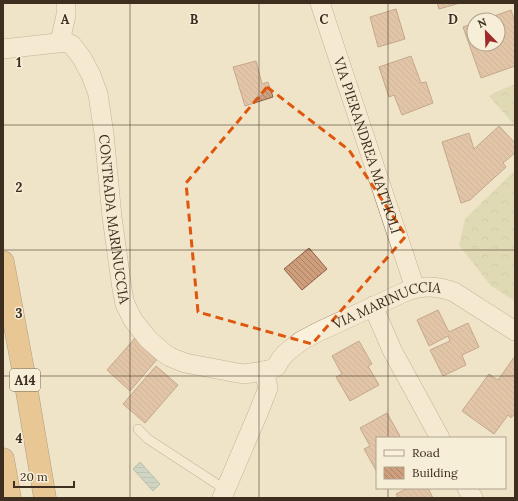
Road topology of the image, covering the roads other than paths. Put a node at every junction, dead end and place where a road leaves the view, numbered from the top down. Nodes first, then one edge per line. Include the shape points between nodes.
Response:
1 (66, 3) edge
2 (320, 3) edge
3 (60, 42) junction
4 (3, 49) edge
5 (3, 262) edge
6 (415, 288) junction
7 (373, 306) junction
8 (515, 331) edge
9 (264, 371) junction
10 (138, 428) dead end
11 (439, 437) edge
12 (3, 459) edge
13 (468, 489) edge
14 (224, 494) edge
15 (10, 498) edge
16 (45, 498) edge
17 (473, 498) edge

1 - 3 street
2 - 6 street, VIA PIERANDREA MATTIOLI
3 - 4 street
3 - 9 street, CONTRADA MARINUCCIA via 66,42 77,50 98,94 122,289 125,304 133,320 148,339 177,360 244,374
5 - 16 highway, A14
6 - 7 street, VIA MARINUCCIA
6 - 8 street, VIA MARINUCCIA via 431,286 454,292
7 - 9 street, VIA MARINUCCIA via 301,341 286,353 277,366
7 - 11 street via 392,350
9 - 14 street via 268,388
10 - 14 lane via 148,439
12 - 15 highway
13 - 17 street

